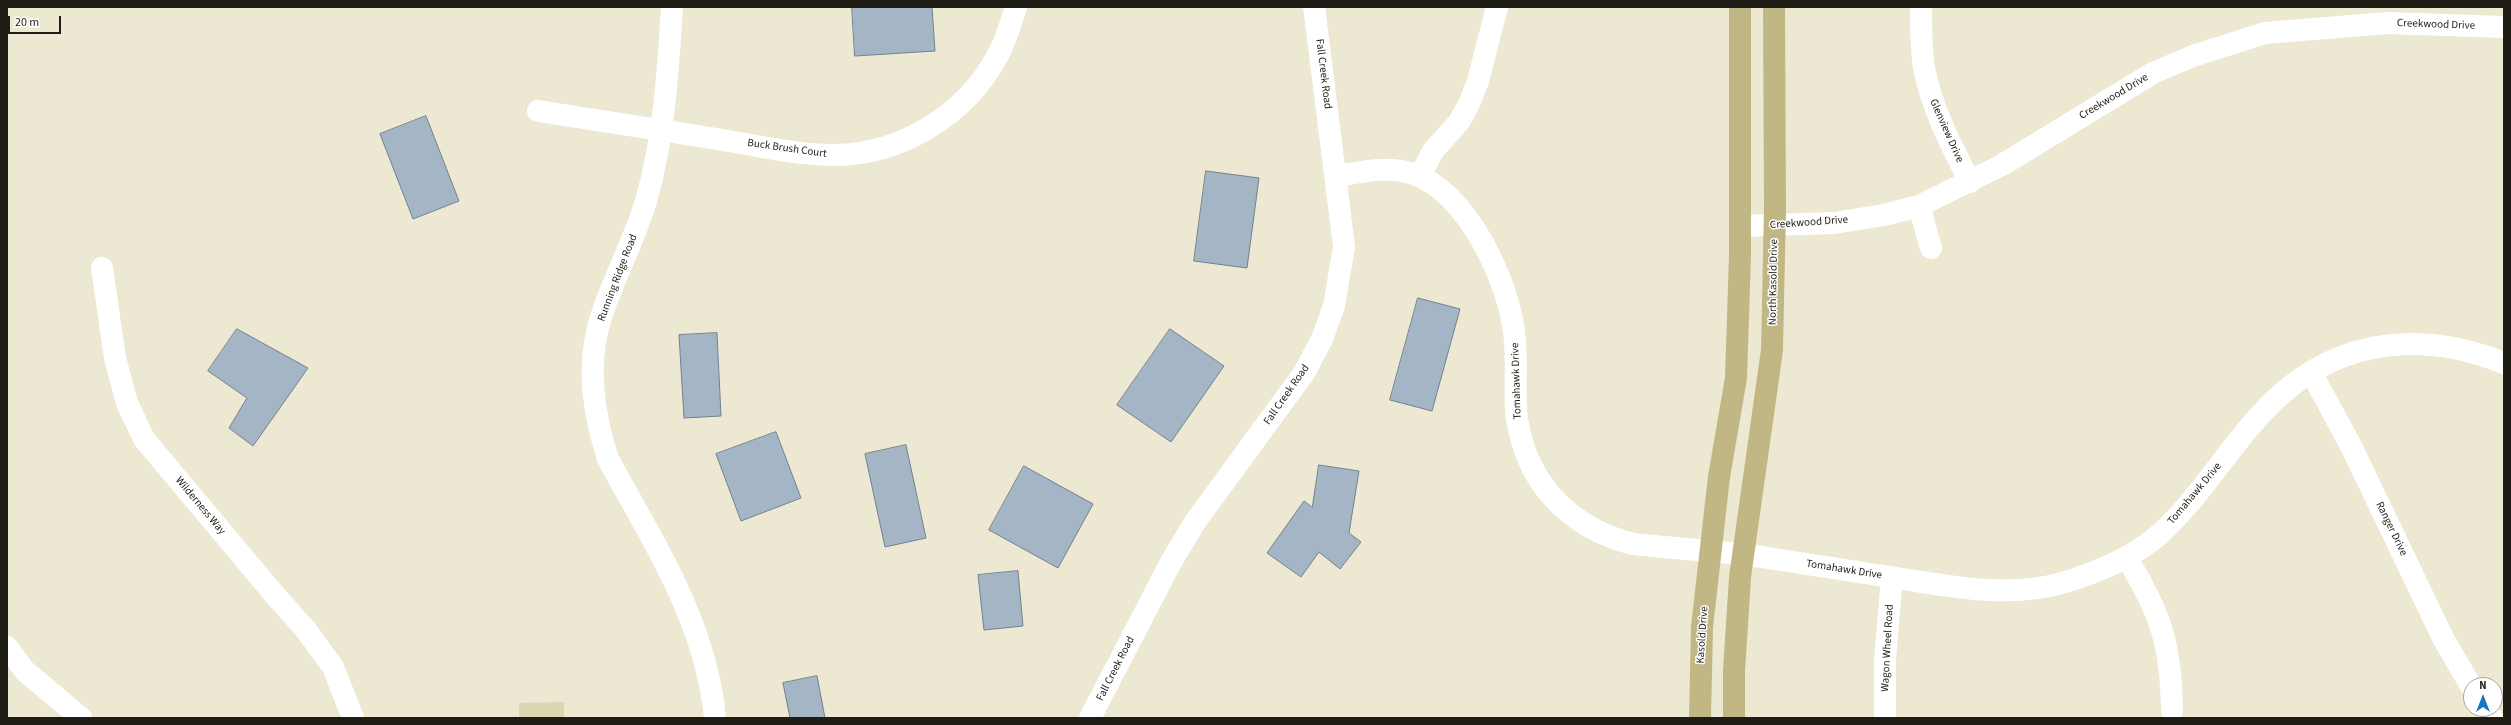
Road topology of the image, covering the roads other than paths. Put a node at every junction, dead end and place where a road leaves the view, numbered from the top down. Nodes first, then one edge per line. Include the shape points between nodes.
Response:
1 (672, 7) edge
2 (1016, 7) edge
3 (1314, 7) edge
4 (1497, 7) edge
5 (1740, 7) edge
6 (1774, 7) edge
7 (1921, 7) edge
8 (2437, 15) edge
9 (2504, 27) edge
10 (538, 111) dead end
11 (662, 130) junction
12 (1336, 176) junction
13 (1420, 176) junction
14 (1970, 182) junction
15 (1919, 206) junction
16 (1740, 226) junction
17 (1775, 226) junction
18 (1931, 248) dead end
19 (102, 268) dead end
20 (2504, 363) edge
21 (2311, 372) junction
22 (1711, 552) junction
23 (1743, 555) junction
24 (2126, 557) junction
25 (1892, 578) junction
26 (7, 646) edge
27 (2466, 677) edge
28 (2172, 710) dead end
29 (81, 718) edge
30 (353, 718) edge
31 (715, 718) edge
32 (1090, 718) edge
33 (1700, 718) edge
34 (1734, 718) edge
35 (1885, 718) edge

1 - 11 street, Running Ridge Road
2 - 11 street, Buck Brush Court via 1008,35 998,55 982,80 961,104 915,136 885,147 856,153 814,154
3 - 12 street, Fall Creek Road
4 - 13 street via 1478,81 1469,104 1459,122 1433,151
5 - 16 main road
6 - 17 main road, North Kasold Drive
7 - 14 street, Glenview Drive via 1924,68 1930,94 1941,124
8 - 9 street, Creekwood Drive
8 - 14 street, Creekwood Drive via 2387,23 2265,33 2228,43 2153,73
10 - 11 street, Buck Brush Court
11 - 31 street, Running Ridge Road via 646,201 629,251 601,317 594,347 593,400 608,459 694,622 705,658
12 - 13 street, Tomahawk Drive via 1402,170
12 - 32 street, Fall Creek Road via 1344,247 1334,306 1322,339 1304,373 1195,522 1171,562
13 - 22 street, Tomahawk Drive via 1438,186 1472,225 1503,286 1518,356 1518,424 1532,467 1546,490 1583,524 1614,539 1633,544
14 - 15 street, Creekwood Drive
15 - 17 street, Creekwood Drive via 1884,216 1834,223
15 - 18 street
16 - 17 street, Creekwood Drive
16 - 22 main road via 1736,378
17 - 23 main road, North Kasold Drive via 1772,350 1767,400
19 - 30 street, Wilderness Way via 115,358 127,403 144,439 306,630 332,667
20 - 21 street, Tomahawk Drive via 2461,349 2402,343 2357,350
21 - 24 street, Tomahawk Drive via 2278,396 2259,416 2175,519 2159,535
21 - 27 street, Ranger Drive via 2351,446 2444,640
22 - 23 street, Tomahawk Drive
22 - 33 main road, Kasold Drive via 1702,627
23 - 25 street, Tomahawk Drive
23 - 34 main road via 1737,611
24 - 25 street, Tomahawk Drive via 2094,573 2032,589 2002,591
24 - 28 street via 2147,589 2160,619 2172,677
25 - 35 street, Wagon Wheel Road via 1885,659
26 - 29 street via 25,670

